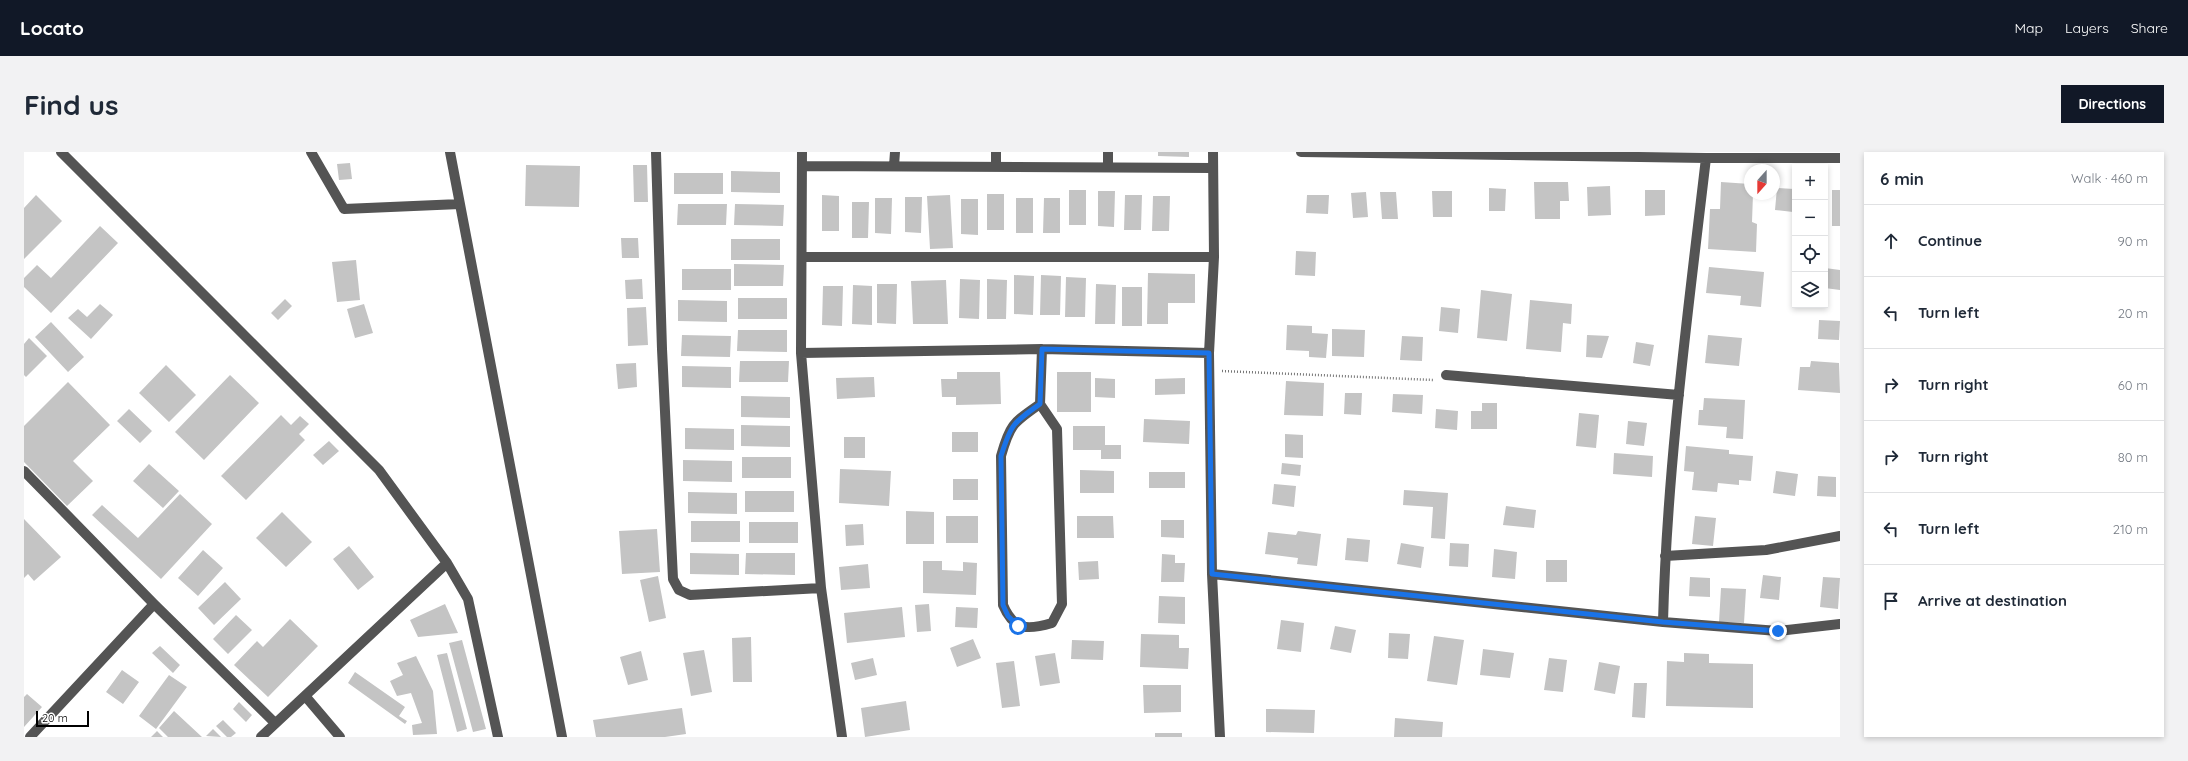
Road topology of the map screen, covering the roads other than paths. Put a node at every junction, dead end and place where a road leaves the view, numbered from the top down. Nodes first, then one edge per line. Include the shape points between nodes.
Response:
1 (61, 152) edge
2 (311, 152) edge
3 (450, 152) edge
4 (656, 152) edge
5 (802, 152) edge
6 (894, 152) edge
7 (996, 152) edge
8 (1108, 152) edge
9 (1213, 152) edge
10 (1301, 152) edge
11 (1380, 153) edge
12 (1706, 158) junction
13 (1840, 158) edge
14 (802, 166) junction
15 (894, 166) junction
16 (996, 166) junction
17 (1108, 166) junction
18 (1213, 168) junction
19 (460, 204) junction
20 (802, 257) junction
21 (1214, 257) junction
22 (1042, 349) junction
23 (802, 353) junction
24 (1209, 353) junction
25 (1446, 375) road end
26 (1679, 395) junction
27 (1040, 404) junction
28 (25, 472) edge
29 (1840, 536) edge
30 (1665, 556) junction
31 (447, 564) junction
32 (1212, 574) junction
33 (821, 588) junction
34 (154, 604) junction
35 (1663, 622) junction
36 (1840, 624) edge
37 (306, 697) junction
38 (275, 722) junction
39 (30, 737) edge
40 (261, 737) edge
41 (340, 737) edge
42 (498, 737) edge
43 (562, 737) edge
44 (842, 737) edge
45 (1220, 737) edge

1 - 31 street via 379,470
2 - 19 street via 344,209
3 - 19 street
4 - 33 street via 672,579 679,590 690,595
5 - 14 street
6 - 15 street
7 - 16 street
8 - 17 street
9 - 18 street
10 - 11 street
11 - 12 street
12 - 13 street
12 - 26 street
14 - 15 street
14 - 20 street
15 - 16 street
16 - 17 street
17 - 18 street
18 - 21 street
19 - 43 street
20 - 21 street
20 - 23 street
21 - 24 street
22 - 23 street
22 - 24 street
22 - 27 street
23 - 33 street
24 - 32 street
25 - 26 street
26 - 30 street
27 - 27 street via 1056,429 1062,604 1052,623 1034,628 1018,626 1008,616 1003,605 1001,456 1014,422
28 - 34 street
29 - 30 street via 1766,550
30 - 35 street
31 - 37 street
31 - 42 street via 468,598
32 - 35 street
32 - 45 street
33 - 44 street
34 - 38 street
34 - 39 street
35 - 36 street via 1778,631
37 - 38 street
37 - 41 street
38 - 40 street

